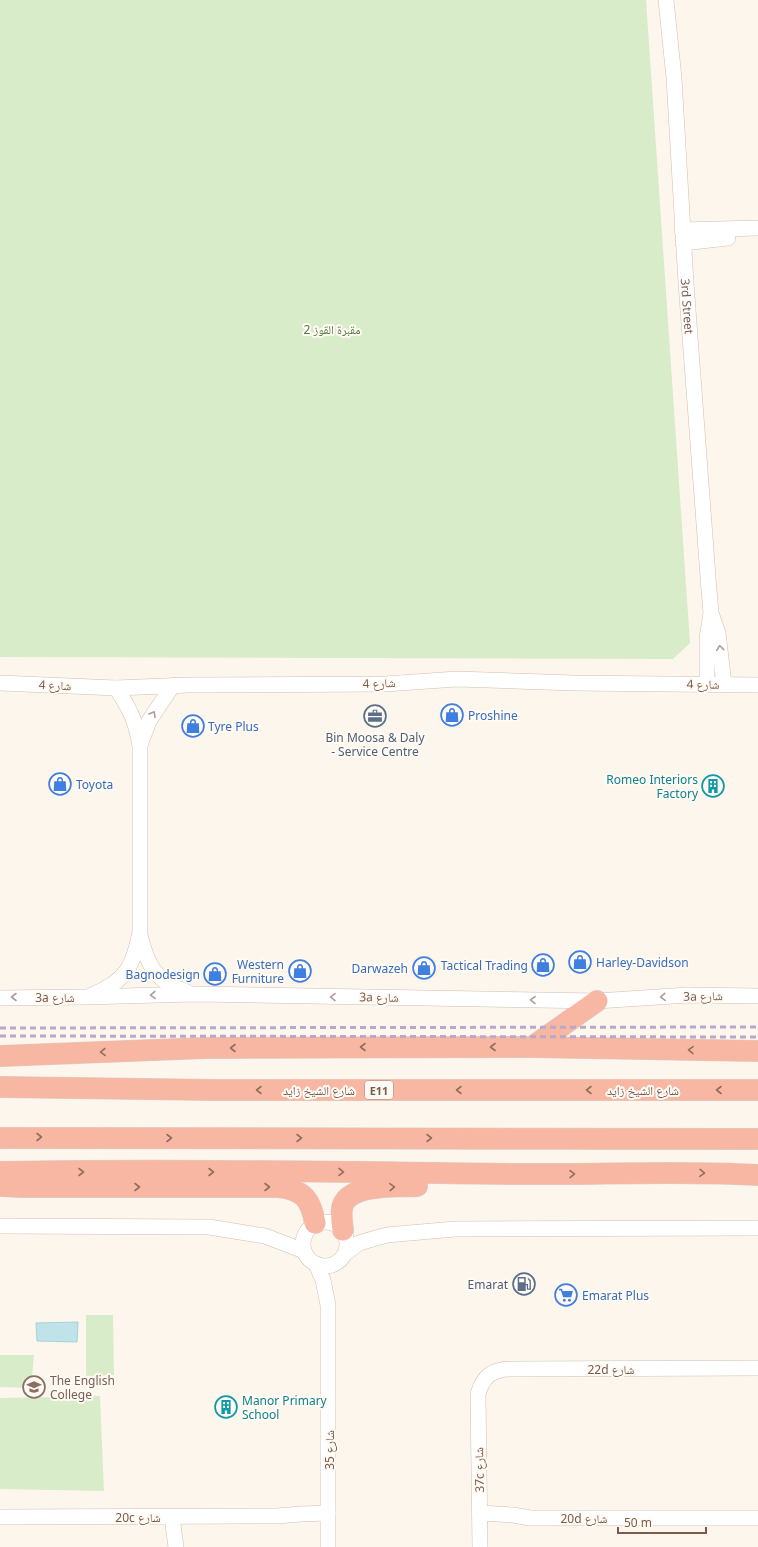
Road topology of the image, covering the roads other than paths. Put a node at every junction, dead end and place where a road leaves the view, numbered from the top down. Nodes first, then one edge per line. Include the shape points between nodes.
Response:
1 (666, 0) edge
2 (758, 228) edge
3 (758, 234) edge
4 (683, 236) junction
5 (711, 613) junction
6 (0, 683) edge
7 (707, 684) junction
8 (724, 684) junction
9 (758, 684) edge
10 (173, 685) junction
11 (116, 688) junction
12 (140, 746) junction
13 (140, 932) junction
14 (194, 994) junction
15 (758, 996) edge
16 (86, 997) junction
17 (0, 998) edge
18 (597, 1001) junction
19 (532, 1047) junction
20 (758, 1051) edge
21 (0, 1056) edge
22 (0, 1087) edge
23 (758, 1090) edge
24 (0, 1138) edge
25 (758, 1139) edge
26 (0, 1172) edge
27 (533, 1174) junction
28 (758, 1175) edge
29 (0, 1186) edge
30 (0, 1226) edge
31 (312, 1226) junction
32 (758, 1228) edge
33 (344, 1231) junction
34 (387, 1235) junction
35 (265, 1236) junction
36 (304, 1251) junction
37 (342, 1258) junction
38 (316, 1264) junction
39 (328, 1304) junction
40 (758, 1368) edge
41 (478, 1394) joint
42 (178, 1516) junction
43 (0, 1517) edge
44 (480, 1518) junction
45 (758, 1518) edge
46 (328, 1519) junction
47 (176, 1547) edge
48 (183, 1547) edge
49 (328, 1547) edge
50 (480, 1547) edge

1 - 4 street, 3rd Street via 674,82
2 - 4 street
3 - 4 street
4 - 5 street, 3rd Street
5 - 7 street via 707,638
8 -> 5 street via 718,633
6 - 11 street, شارع 4
7 - 8 street, شارع 4
7 - 10 street, شارع 4 via 457,679 385,684
8 - 9 street, شارع 4
10 - 11 street, شارع 4
12 -> 10 street via 149,721
11 - 12 street via 135,721
12 - 13 street
13 - 14 street via 148,962 155,973 175,988
13 - 16 street via 133,961 125,973 115,983
14 -> 16 street, 3a شارع
18 -> 14 street, 3a شارع
15 -> 18 street, 3a شارع via 688,995
16 -> 17 street, 3a شارع
18 - 19 highway
20 -> 19 highway
19 -> 21 highway via 205,1048
23 -> 22 highway, شارع الشيخ زايد / E11 via 207,1090
24 -> 25 highway
26 -> 27 highway
27 -> 28 highway via 669,1172
33 -> 27 highway via 344,1203 362,1190 470,1182
29 -> 31 highway via 279,1187 295,1190 308,1200 312,1207
30 - 35 street via 195,1226
31 - 33 street via 320,1222 330,1222 340,1226
31 - 35 street via 292,1235
31 - 36 street via 303,1239
32 - 34 street via 478,1228
33 - 34 street
33 - 37 street via 348,1238
34 - 37 street via 360,1243
35 - 36 street
36 - 38 street
37 - 38 street via 327,1266
37 - 39 street, شارع 35 via 332,1281
38 - 39 street, شارع 35 via 323,1280
39 - 46 street, شارع 35
40 - 41 street, 22d شارع via 502,1369 486,1378
41 - 44 street, 37c شارع
42 - 43 street, 20c شارع
42 - 46 street, 20c شارع via 301,1514
42 - 47 street
42 - 48 street
44 - 45 street, 20d شارع via 506,1522 530,1518
44 - 50 street, 37c شارع
46 - 49 street, شارع 35

